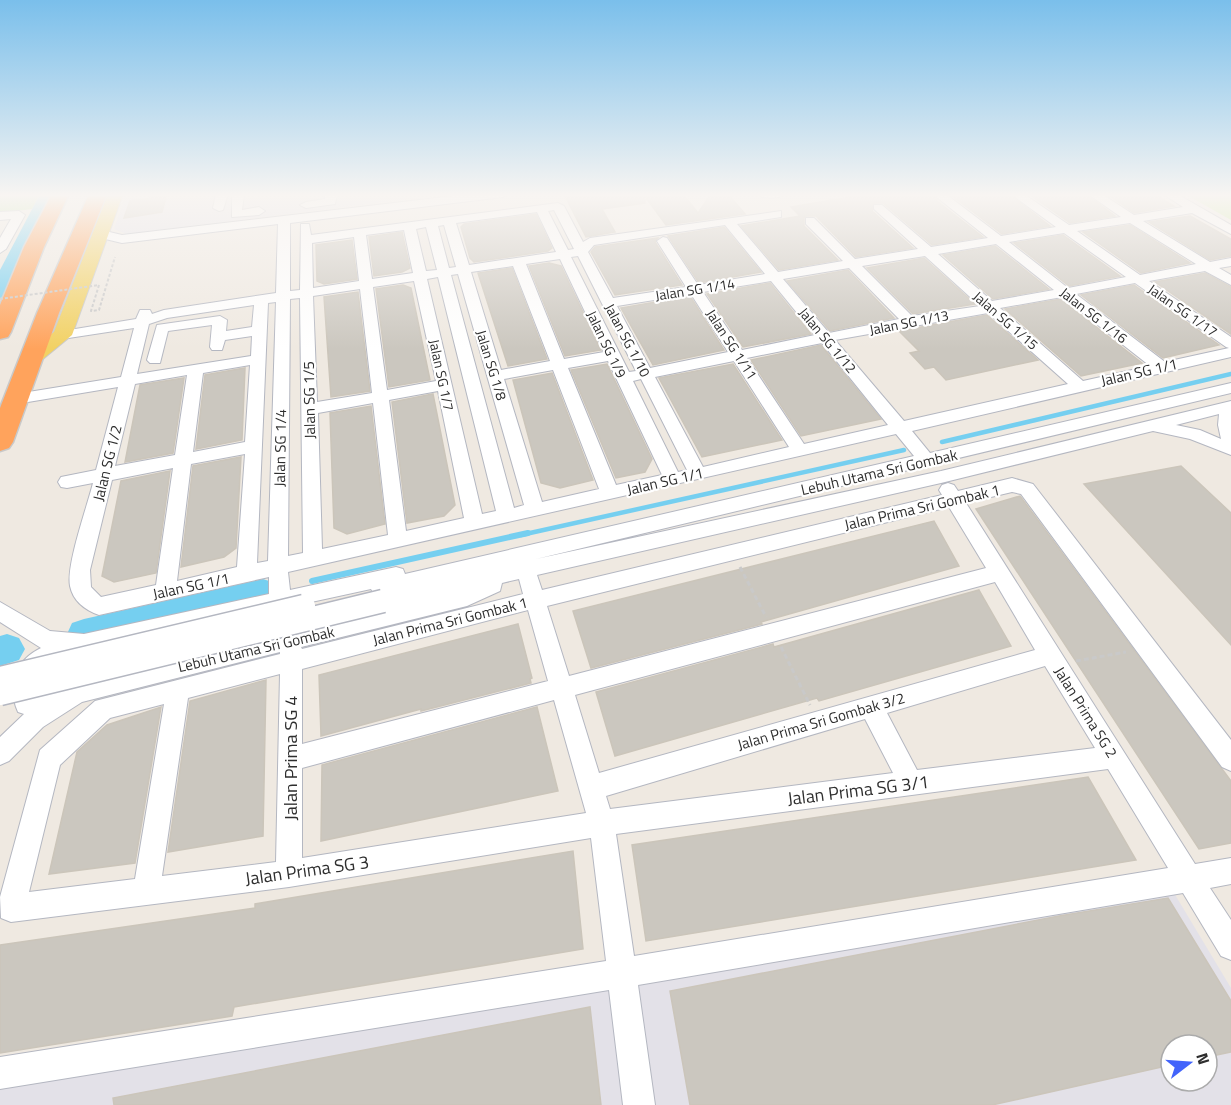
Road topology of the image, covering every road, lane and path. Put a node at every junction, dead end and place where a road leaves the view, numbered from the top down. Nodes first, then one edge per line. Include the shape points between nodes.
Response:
1 (35, 246) edge
2 (71, 246) edge
3 (80, 246) edge
4 (97, 246) edge
5 (123, 246) edge
6 (280, 246) edge
7 (306, 246) edge
8 (361, 246) edge
9 (414, 246) edge
10 (437, 246) edge
11 (456, 246) edge
12 (560, 246) edge
13 (579, 246) edge
14 (587, 246) edge
15 (666, 246) edge
16 (749, 246) edge
17 (834, 246) edge
18 (921, 246) edge
19 (966, 246) edge
20 (1005, 246) edge
21 (1090, 246) edge
22 (1174, 246) edge
23 (582, 252) junction
24 (928, 252) junction
25 (564, 254) junction
26 (93, 256) junction
27 (115, 257) dead end
28 (518, 261) junction
29 (1231, 262) edge
30 (852, 264) junction
31 (1207, 266) junction
32 (463, 269) junction
33 (444, 272) junction
34 (420, 276) junction
35 (775, 277) junction
36 (1137, 279) junction
37 (1231, 281) edge
38 (366, 284) junction
39 (696, 289) junction
40 (1065, 292) junction
41 (307, 293) junction
42 (283, 296) junction
43 (0, 300) edge
44 (261, 300) junction
45 (609, 303) junction
46 (990, 307) junction
47 (143, 318) junction
48 (52, 321) junction
49 (909, 321) junction
50 (260, 330) junction
51 (0, 332) edge
52 (218, 337) junction
53 (827, 339) junction
54 (1231, 344) edge
55 (1231, 352) edge
56 (613, 355) junction
57 (216, 356) dead end
58 (740, 356) junction
59 (258, 359) junction
60 (155, 360) dead end
61 (559, 365) junction
62 (1161, 367) junction
63 (196, 369) junction
64 (646, 373) junction
65 (495, 376) junction
66 (624, 378) junction
67 (128, 380) junction
68 (444, 385) junction
69 (1079, 386) junction
70 (1231, 388) edge
71 (8, 391) edge
72 (380, 396) junction
73 (1172, 402) junction
74 (1230, 406) edge
75 (309, 409) junction
76 (1190, 417) junction
77 (1152, 426) junction
78 (899, 427) junction
79 (0, 442) edge
80 (1231, 443) edge
81 (254, 446) junction
82 (799, 449) junction
83 (1231, 449) edge
84 (183, 460) junction
85 (927, 460) junction
86 (698, 474) junction
87 (104, 475) junction
88 (941, 477) junction
89 (673, 479) junction
90 (67, 482) dead end
91 (610, 494) junction
92 (954, 499) junction
93 (535, 510) junction
94 (507, 516) junction
95 (475, 524) junction
96 (398, 541) junction
97 (313, 560) junction
98 (526, 562) junction
99 (278, 568) junction
100 (1000, 573) junction
101 (247, 574) junction
102 (165, 591) junction
103 (382, 594) junction
104 (280, 600) junction
105 (535, 600) junction
106 (99, 606) joint
107 (0, 611) edge
108 (84, 643) junction
109 (1147, 648) junction
110 (291, 651) junction
111 (1054, 660) junction
112 (0, 678) edge
113 (561, 687) junction
114 (178, 690) junction
115 (77, 693) junction
116 (0, 694) edge
117 (871, 707) junction
118 (0, 753) edge
119 (1113, 756) junction
120 (290, 759) junction
121 (1231, 759) edge
122 (911, 783) junction
123 (591, 788) junction
124 (602, 823) junction
125 (1231, 871) edge
126 (289, 874) junction
127 (1189, 879) junction
128 (146, 892) junction
129 (6, 914) edge
130 (1231, 946) edge
131 (622, 973) junction
132 (0, 1073) edge
133 (639, 1105) edge

1 - 51 highway
2 - 48 highway
3 - 48 highway
4 - 26 main road
5 - 26 street
6 - 42 street, Jalan SG 1/4
7 - 41 street, Jalan SG 1/5
8 - 38 street
9 - 34 street, Jalan SG 1/7
10 - 33 street, Jalan SG 1/7
11 - 32 street, Jalan SG 1/8
12 - 25 street, Jalan SG 1/9
13 - 23 street, Jalan SG 1/10
14 - 23 street
15 - 39 street, Jalan SG 1/11
16 - 35 street, Jalan SG 1/12
17 - 30 street
18 - 24 street, Jalan SG 1/15
19 - 24 street, Jalan SG 1/14
20 - 40 street, Jalan SG 1/16
21 - 36 street, Jalan SG 1/17
22 - 31 street
23 - 25 street
23 - 45 street, Jalan SG 1/10
24 - 30 street, Jalan SG 1/14
24 - 46 street, Jalan SG 1/15
25 - 28 street
25 - 56 street, Jalan SG 1/9
26 - 48 main road
27 - 43 path, bridge via 99,310 91,311 99,285
28 - 32 street
28 - 61 street
29 - 31 street, Jalan SG 1/13
30 - 35 street, Jalan SG 1/14
30 - 49 street
31 - 36 street, Jalan SG 1/13
31 - 37 street
32 - 33 street
32 - 65 street, Jalan SG 1/8
33 - 34 street
33 - 94 street, Jalan SG 1/7
34 - 38 street
34 - 68 street, Jalan SG 1/7
35 - 39 street, Jalan SG 1/14
35 - 53 street, Jalan SG 1/12
36 - 40 street, Jalan SG 1/13
36 - 54 street, Jalan SG 1/17
38 - 41 street
38 - 72 street
39 - 45 street, Jalan SG 1/14
39 - 58 street, Jalan SG 1/11
40 - 46 street, Jalan SG 1/13
40 - 62 street, Jalan SG 1/16
41 - 42 street
41 - 75 street, Jalan SG 1/5
42 - 44 street
42 - 99 street, Jalan SG 1/4
44 - 47 street
44 - 50 street, Jalan SG 1/4
45 - 64 street, Jalan SG 1/10
46 - 49 street, Jalan SG 1/13
46 - 69 street, Jalan SG 1/15
47 - 48 street
47 - 67 street, Jalan SG 1/2
48 - 71 highway
48 - 71 highway
49 - 53 street, Jalan SG 1/13
50 - 52 street
50 - 59 street, Jalan SG 1/4
52 - 57 street
52 - 60 street via 220,320 162,328
53 - 58 street, Jalan SG 1/13
53 - 78 street, Jalan SG 1/12
55 - 62 street, Jalan SG 1/1
56 - 61 street
56 - 66 street, Jalan SG 1/9
58 - 64 street, Jalan SG 1/13
58 - 82 street, Jalan SG 1/11
59 - 63 street
59 - 81 street, Jalan SG 1/4
61 - 65 street
61 - 91 street
62 - 69 street, Jalan SG 1/1
63 - 67 street
63 - 84 street
64 - 66 street, Jalan SG 1/13
64 - 86 street, Jalan SG 1/10
65 - 93 street, Jalan SG 1/8
66 - 89 street, Jalan SG 1/9
67 - 71 street
67 - 87 street, Jalan SG 1/2
68 - 72 street
68 - 95 street, Jalan SG 1/7
69 - 78 street, Jalan SG 1/1
70 - 73 street, Lebuh Utama Sri Gombak
71 - 79 highway
72 - 75 street
72 - 96 street
73 - 76 street
73 - 85 street, Lebuh Utama Sri Gombak
74 - 76 street, Lebuh Utama Sri Gombak
74 - 80 street via 1226,416
75 - 97 street, Jalan SG 1/5
76 - 77 street, Lebuh Utama Sri Gombak
76 - 83 street
77 - 83 street via 1194,434
77 - 88 street, Lebuh Utama Sri Gombak
78 - 82 street, Jalan SG 1/1
78 - 85 street, Jalan SG 1/12
81 - 84 street
81 - 101 street, Jalan SG 1/4
82 - 86 street, Jalan SG 1/1
84 - 87 street
84 - 102 street
85 - 98 street, Lebuh Utama Sri Gombak
86 - 89 street, Jalan SG 1/1
87 - 90 street
87 - 106 street, Jalan SG 1/2 via 79,586 87,599
88 - 92 street, Jalan Prima SG 2
88 - 98 street, Lebuh Utama Sri Gombak
89 - 91 street, Jalan SG 1/1
91 - 93 street, Jalan SG 1/1
92 - 100 street, Jalan Prima SG 2
92 - 105 street, Jalan Prima Sri Gombak 1
92 - 109 street, Jalan Prima Sri Gombak 1 via 1011,485 1027,489
93 - 94 street, Jalan SG 1/1
94 - 95 street, Jalan SG 1/1
95 - 96 street, Jalan SG 1/1
96 - 97 street, Jalan SG 1/1
97 - 99 street, Jalan SG 1/1
98 - 103 street, Lebuh Utama Sri Gombak
98 - 104 street, Lebuh Utama Sri Gombak via 461,562
98 - 105 street
98 - 110 street, Lebuh Utama Sri Gombak via 467,597
99 - 101 street, Jalan SG 1/1
99 - 104 street, Jalan SG 1/4
100 - 111 street, Jalan Prima SG 2
100 - 113 street
101 - 102 street, Jalan SG 1/1
102 - 106 street, Jalan SG 1/1
103 - 112 street, Lebuh Utama Sri Gombak, bridge
103 - 116 street, Lebuh Utama Sri Gombak, bridge
104 - 108 street, Lebuh Utama Sri Gombak
105 - 110 street, Jalan Prima Sri Gombak 1
105 - 113 street
107 - 108 street, Lebuh Utama Sri Gombak via 46,640
108 - 115 street via 40,657 27,673 22,691 26,704 41,705
109 - 111 path
109 - 121 street
110 - 114 street, Jalan Prima Sri Gombak 1
110 - 115 street, Lebuh Utama Sri Gombak via 143,675
110 - 120 street, Jalan Prima SG 4
111 - 117 street, Jalan Prima Sri Gombak 3/2
111 - 119 street, Jalan Prima SG 2
113 - 120 street
113 - 123 street
114 - 128 street
114 - 129 street, Jalan Prima Sri Gombak 1 via 103,709 49,758
115 - 118 street, Lebuh Utama Sri Gombak via 35,719
117 - 122 street
117 - 123 street, Jalan Prima Sri Gombak 3/2
119 - 122 street, Jalan Prima SG 3/1
119 - 127 street, Jalan Prima SG 2
120 - 126 street, Jalan Prima SG 4
122 - 124 street, Jalan Prima SG 3/1
123 - 124 street
124 - 126 street, Jalan Prima SG 3
124 - 131 street
125 - 127 street
126 - 128 street, Jalan Prima SG 3
127 - 130 street, Jalan Prima SG 2
127 - 131 street
128 - 129 street, Jalan Prima SG 3
131 - 132 street
131 - 133 street

